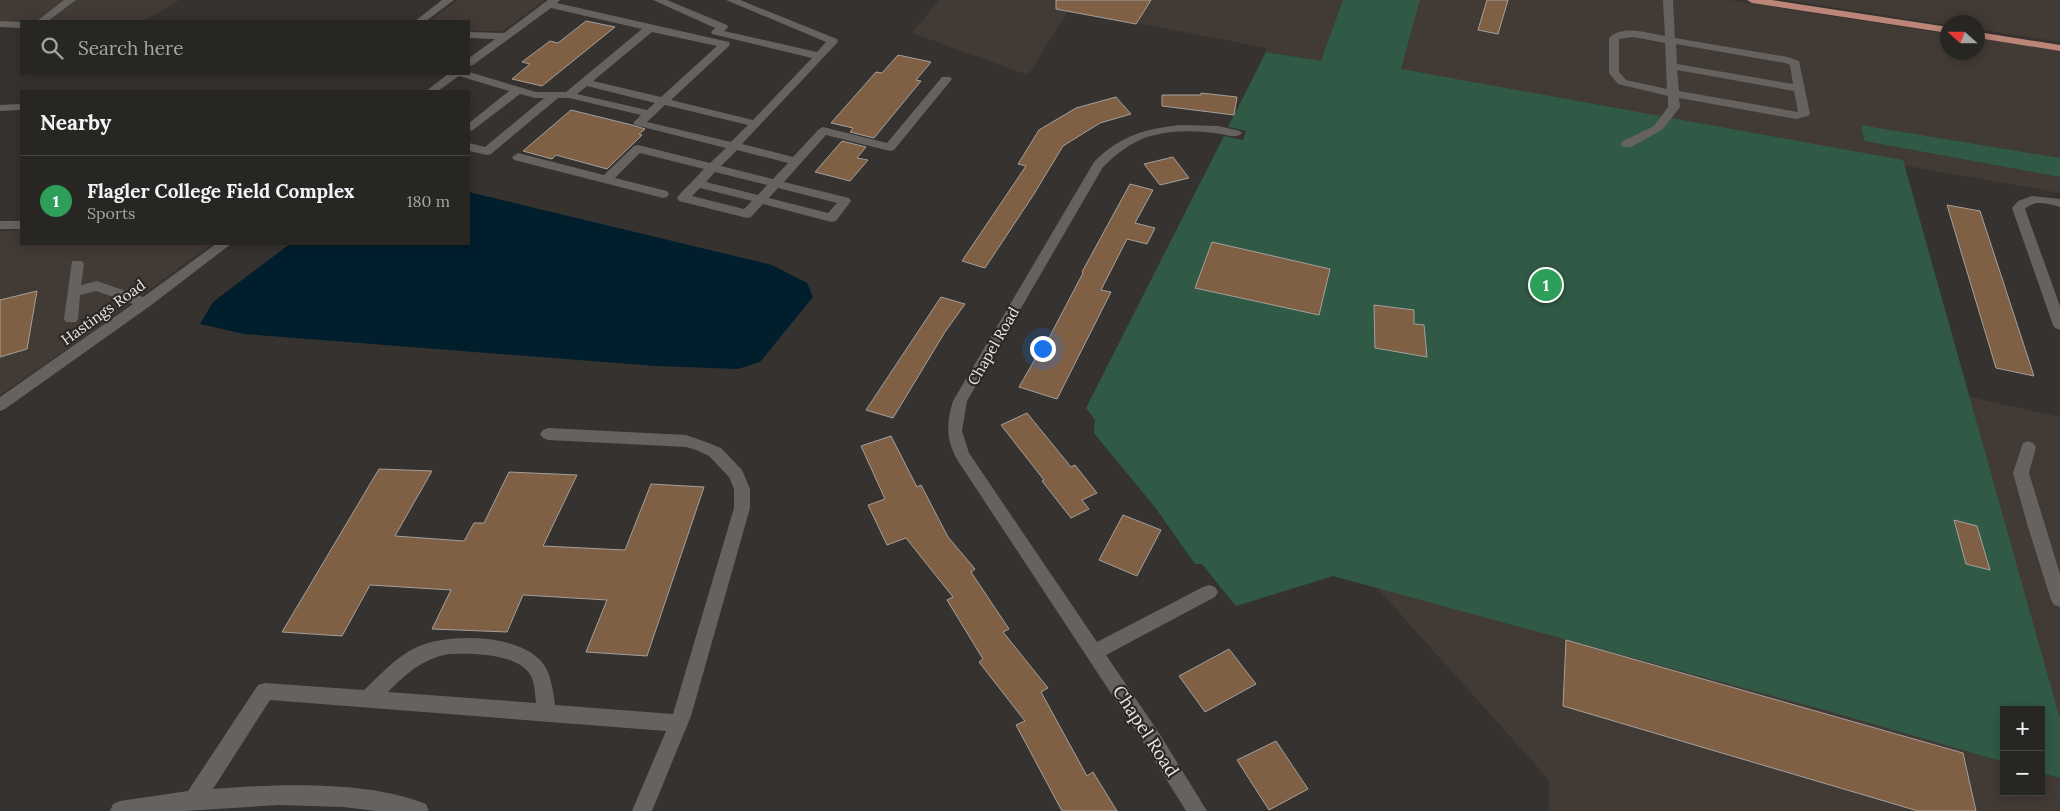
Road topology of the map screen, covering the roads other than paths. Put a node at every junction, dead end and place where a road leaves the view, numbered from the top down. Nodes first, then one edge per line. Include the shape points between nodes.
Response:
1 (71, 0) edge
2 (449, 0) edge
3 (658, 0) edge
4 (731, 0) edge
5 (1668, 0) edge
6 (1752, 0) edge
7 (552, 2) edge
8 (43, 20) edge
9 (421, 20) edge
10 (0, 24) edge
11 (20, 24) edge
12 (650, 28) junction
13 (1940, 29) edge
14 (716, 32) junction
15 (470, 35) edge
16 (507, 36) junction
17 (1985, 36) edge
18 (707, 40) junction
19 (1671, 40) junction
20 (2060, 48) edge
21 (819, 56) junction
22 (470, 62) edge
23 (1672, 66) junction
24 (454, 75) edge
25 (466, 75) edge
26 (946, 79) dead end
27 (584, 82) junction
28 (1799, 88) junction
29 (432, 90) edge
30 (518, 90) junction
31 (1673, 93) junction
32 (569, 94) junction
33 (555, 95) junction
34 (663, 101) junction
35 (20, 107) edge
36 (0, 108) edge
37 (649, 114) junction
38 (756, 124) junction
39 (470, 127) edge
40 (1236, 133) dead end
41 (1627, 144) dead end
42 (470, 146) edge
43 (734, 146) junction
44 (518, 157) dead end
45 (796, 161) junction
46 (713, 167) junction
47 (606, 179) junction
48 (697, 183) junction
49 (775, 183) junction
50 (663, 194) dead end
51 (760, 200) junction
52 (2060, 203) edge
53 (20, 224) edge
54 (0, 225) edge
55 (223, 245) edge
56 (77, 264) dead end
57 (74, 292) junction
58 (145, 303) junction
59 (72, 319) dead end
60 (2060, 325) edge
61 (0, 405) edge
62 (548, 434) dead end
63 (2028, 447) dead end
64 (1209, 592) dead end
65 (2060, 600) edge
66 (1095, 652) junction
67 (367, 699) junction
68 (547, 713) junction
69 (679, 723) junction
70 (194, 800) junction
71 (120, 811) edge
72 (419, 811) edge
73 (642, 811) edge
74 (1197, 811) edge

1 - 8 street
2 - 9 street
3 - 14 street via 723,27
4 - 21 street via 833,41
5 - 19 street
6 - 13 main road
7 - 12 street
7 - 16 street
10 - 11 street
12 - 18 street
12 - 27 street
14 - 18 street
14 - 21 street
15 - 16 street
16 - 22 street
17 - 20 main road
18 - 34 street via 725,44
19 - 23 street
19 - 28 street via 1788,60 1795,63
19 - 31 street via 1620,34 1614,38 1614,73 1622,82
21 - 38 street
23 - 28 street
23 - 31 street
24 - 29 street
25 - 30 street
26 - 45 street via 890,147 823,131
27 - 32 street
27 - 34 street
28 - 31 street via 1804,114 1796,116
30 - 33 street via 535,95
30 - 39 street
31 - 41 street via 1674,107 1658,128
32 - 33 street
32 - 37 street
33 - 42 street via 487,151
34 - 37 street
34 - 38 street
35 - 36 street
37 - 43 street via 639,122
38 - 43 street
40 - 66 street, Chapel Road via 1207,128 1168,129 1127,141 1105,156 960,401 955,416 954,431 964,461 976,474
43 - 45 street
43 - 46 street
44 - 47 street
45 - 49 street
46 - 47 street via 638,149
46 - 48 street
46 - 49 street
47 - 50 street
48 - 51 street
48 - 51 street via 682,198 747,214
49 - 51 street
49 - 51 street via 844,202 830,218
52 - 60 street via 2029,199 2018,208
53 - 54 street
55 - 58 street, Hastings Road
56 - 57 street
57 - 58 street via 97,286
57 - 59 street
58 - 61 street, Hastings Road
62 - 69 street via 686,441 714,452 736,474 742,489 742,508
63 - 65 street via 2021,473
64 - 66 street
66 - 74 street, Chapel Road
67 - 68 street
67 - 68 street via 403,666 425,652 451,646 494,649 520,656 537,669
67 - 70 street via 265,691
68 - 69 street
69 - 73 street
70 - 71 street
70 - 72 street via 315,796 375,801

